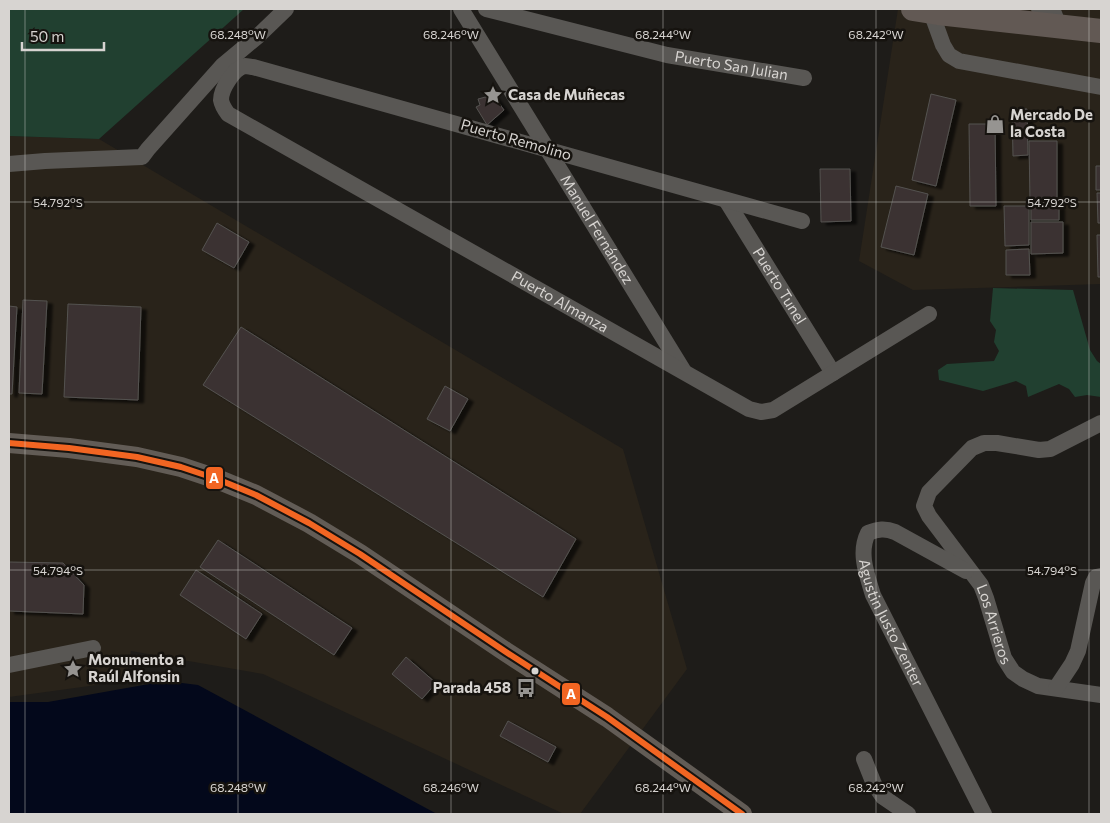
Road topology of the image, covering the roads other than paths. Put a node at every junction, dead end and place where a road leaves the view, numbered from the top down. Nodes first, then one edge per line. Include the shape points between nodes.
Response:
1 (286, 9) edge
2 (461, 9) edge
3 (486, 9) edge
4 (1039, 9) edge
5 (922, 10) edge
6 (1059, 26) junction
7 (1101, 31) edge
8 (232, 75) joint
9 (804, 78) dead end
10 (1101, 87) edge
11 (547, 149) junction
12 (9, 164) edge
13 (726, 200) junction
14 (802, 221) dead end
15 (928, 314) dead end
16 (684, 372) junction
17 (833, 373) junction
18 (1101, 424) edge
19 (9, 443) edge
20 (972, 575) junction
21 (1101, 576) edge
22 (93, 648) dead end
23 (9, 665) edge
24 (1056, 688) junction
25 (1101, 695) edge
26 (864, 759) dead end
27 (742, 814) edge
28 (908, 814) edge
29 (984, 814) edge

1 - 12 street via 222,66 142,157
2 - 11 street, Manuel Fernández
3 - 9 street, Puerto San Julian via 667,55
4 - 6 street via 1053,11
5 - 6 highway
5 - 10 street via 949,55 959,61
6 - 7 highway
8 - 11 street, Puerto Remolino via 245,66 253,67
8 - 16 street, Puerto Almanza via 221,99 228,114
11 - 13 street, Puerto Remolino
11 - 16 street, Manuel Fernández
13 - 14 street, Puerto Remolino
13 - 17 street, Puerto Tunel
15 - 17 street, Puerto Almanza
16 - 17 street, Puerto Almanza via 749,409 761,412 773,410
18 - 20 street, Los Arrieros via 1050,449 984,443 972,448 929,492 924,506 929,516
19 - 27 main road via 137,457 181,467 256,495 360,554 607,717
20 - 24 street, Los Arrieros via 986,598 1008,666 1038,686
20 - 29 street, Agustin Justo Zenter via 886,529 868,533 864,542 866,570 873,595
21 - 24 street via 1096,577 1093,583 1078,651
22 - 23 street
24 - 25 street, Los Arrieros
26 - 28 street via 883,797

